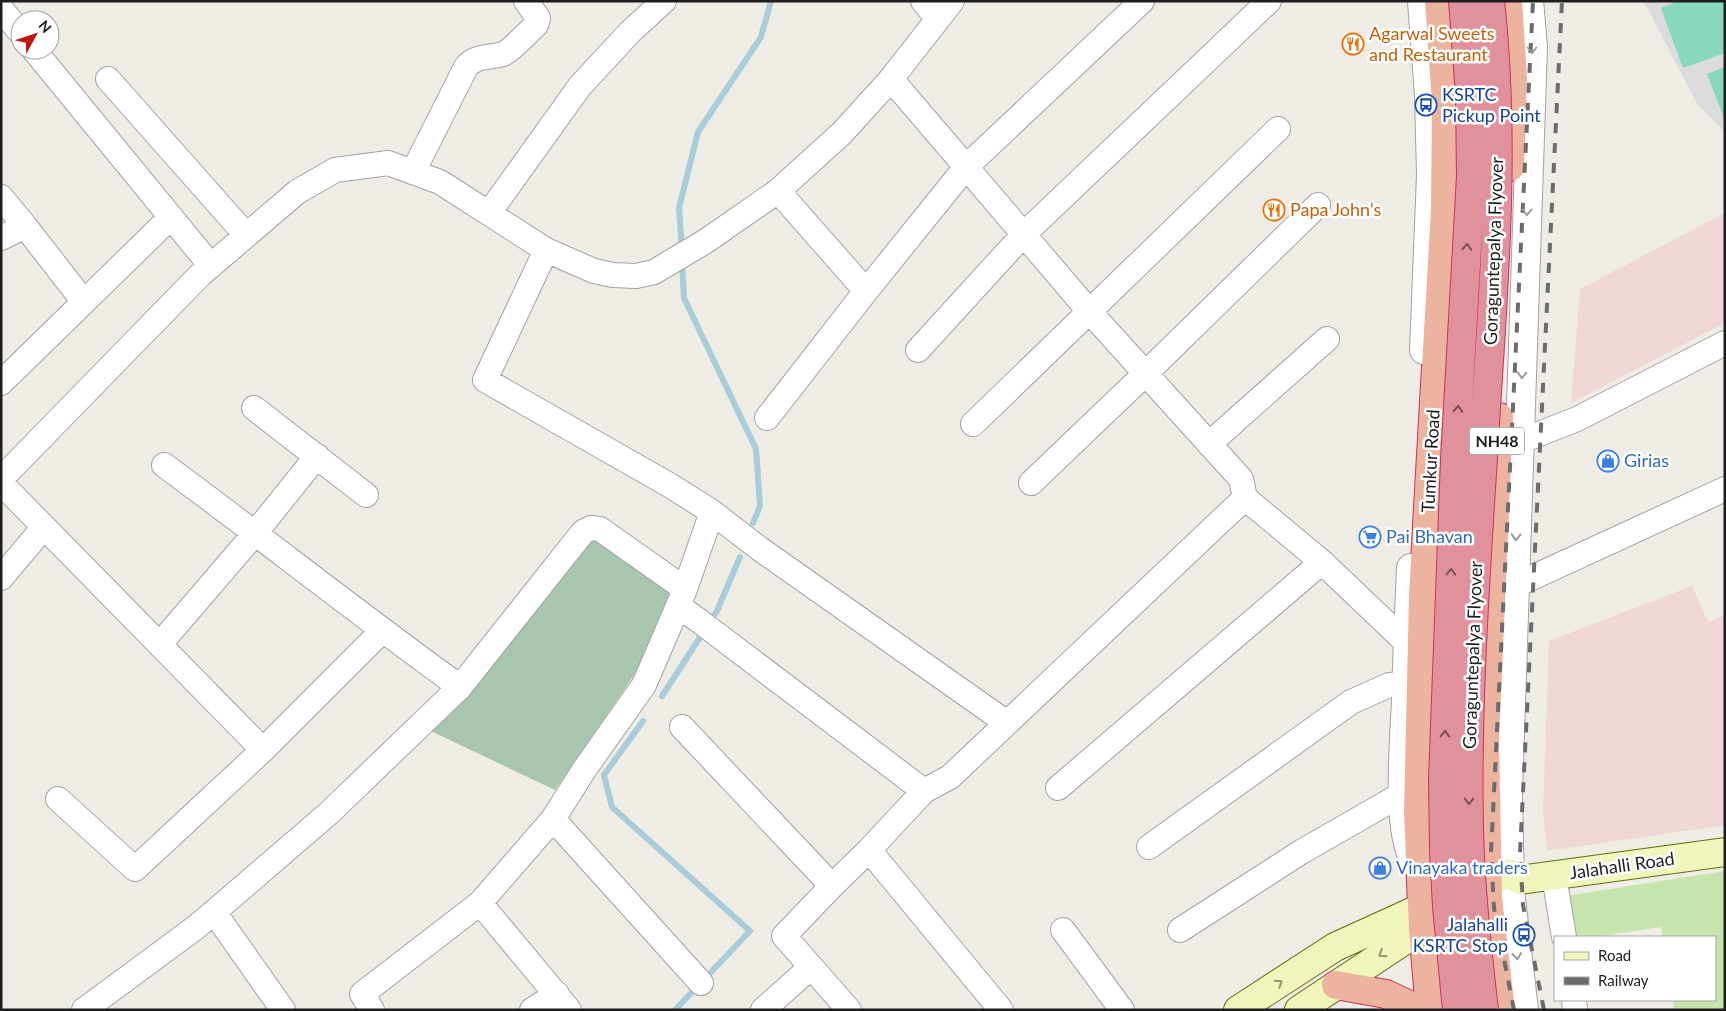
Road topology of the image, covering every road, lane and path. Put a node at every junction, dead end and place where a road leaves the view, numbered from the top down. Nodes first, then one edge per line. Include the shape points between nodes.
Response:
1 (526, 1) edge
2 (664, 1) edge
3 (923, 1) edge
4 (1142, 1) edge
5 (1269, 1) edge
6 (1422, 1) edge
7 (1439, 1) edge
8 (1464, 1) edge
9 (1490, 1) edge
10 (1508, 1) edge
11 (1529, 1) edge
12 (1, 9) edge
13 (945, 10) edge
14 (10, 20) edge
15 (42, 60) edge
16 (108, 79) dead end
17 (891, 79) junction
18 (1278, 129) dead end
19 (966, 166) junction
20 (413, 172) junction
21 (778, 191) junction
22 (1, 197) edge
23 (1318, 206) dead end
24 (489, 213) junction
25 (171, 217) junction
26 (24, 226) junction
27 (1024, 234) junction
28 (246, 235) junction
29 (1, 238) edge
30 (546, 250) junction
31 (211, 266) junction
32 (866, 291) junction
33 (84, 302) junction
34 (1089, 311) junction
35 (1327, 339) dead end
36 (1725, 343) edge
37 (918, 350) dead end
38 (1145, 374) junction
39 (1, 383) edge
40 (254, 408) dead end
41 (767, 418) dead end
42 (973, 424) dead end
43 (1519, 442) junction
44 (1209, 444) junction
45 (317, 456) junction
46 (164, 465) dead end
47 (1, 478) edge
48 (1, 483) edge
49 (1031, 483) dead end
50 (1725, 489) edge
51 (366, 495) dead end
52 (1245, 498) junction
53 (712, 512) junction
54 (44, 527) junction
55 (256, 532) junction
56 (1322, 562) junction
57 (1, 578) edge
58 (1515, 585) junction
59 (682, 598) junction
60 (1491, 598) junction
61 (382, 631) junction
62 (160, 644) junction
63 (1408, 644) junction
64 (1406, 684) junction
65 (460, 687) junction
66 (1007, 723) junction
67 (682, 727) dead end
68 (264, 750) junction
69 (1058, 788) dead end
70 (924, 791) junction
71 (1404, 793) junction
72 (58, 799) dead end
73 (553, 819) junction
74 (1149, 847) dead end
75 (869, 850) junction
76 (1725, 852) edge
77 (1421, 873) junction
78 (1554, 876) junction
79 (1503, 884) junction
80 (832, 886) junction
81 (480, 904) junction
82 (214, 912) junction
83 (1423, 917) junction
84 (1063, 930) dead end
85 (1180, 930) dead end
86 (1564, 936) edge
87 (811, 967) junction
88 (700, 983) dead end
89 (1336, 984) junction
90 (563, 1002) edge
91 (84, 1010) edge
92 (283, 1010) edge
93 (372, 1010) edge
94 (532, 1010) edge
95 (763, 1010) edge
96 (849, 1010) edge
97 (1000, 1010) edge
98 (1122, 1010) edge
99 (1238, 1010) edge
100 (1299, 1010) edge
101 (1420, 1010) edge
102 (1430, 1010) edge
103 (1456, 1010) edge
104 (1484, 1010) edge
105 (1501, 1010) edge
106 (1524, 1010) edge

1 - 20 street via 538,18 536,24 504,53 470,62
2 - 24 street via 580,86
3 - 13 street
4 - 19 street
5 - 27 street
6 - 63 street via 1431,175
7 - 77 highway, Tumkur Road via 1446,103 1445,209 1423,596 1418,802
103 -> 8 highway, Goraguntepalya Flyover, bridge via 1447,907 1443,779 1455,460 1471,176
9 -> 104 highway, Goraguntepalya Flyover, bridge via 1496,53 1498,139 1495,263 1468,742 1469,831
10 - 60 highway, NH48 via 1514,77
11 -> 43 street via 1532,46
12 - 14 street
13 - 17 street
15 - 25 street
16 - 28 street
17 - 19 street
17 - 21 street via 842,133
18 - 34 street
19 - 27 street
19 - 32 street
20 - 24 street via 440,182
20 - 28 street via 388,163 335,170 297,192
21 - 30 street via 654,272 636,276 613,275 594,271
21 - 32 street
22 - 26 street
23 - 38 street
24 - 30 street
25 - 31 street
25 - 33 street
26 - 29 street
26 - 33 street
27 - 34 street
27 - 37 street
28 - 31 street
30 - 53 street via 485,380
31 - 47 street
32 - 41 street
33 - 39 street
34 - 38 street
34 - 42 street
35 - 44 street
36 - 43 street via 1577,419
38 - 44 street
38 - 49 street
40 - 45 street
43 -> 58 street
44 - 52 street via 1241,479
45 - 51 street
45 - 55 street
46 - 55 street
48 - 54 street
50 - 58 street
52 - 56 street
52 - 66 street
53 - 59 street
53 - 66 street via 760,550
54 - 57 street
54 - 62 street
55 - 61 street
55 - 62 street
56 - 63 street
56 - 69 street
58 - 60 street
58 - 79 street
59 - 65 street via 600,529 591,528 583,532
59 - 70 street via 707,627
59 - 73 street via 644,685
60 - 79 highway, NH48 via 1485,739
61 - 65 street
61 - 68 street
62 - 68 street
63 - 64 street
64 - 71 street
64 - 74 street via 1389,685 1351,702
65 - 82 street via 329,813
66 - 70 street via 950,777
67 - 80 street
68 - 72 street via 135,869
70 - 75 street
71 - 77 street via 1407,841
71 - 85 street via 1293,856
73 - 81 street
73 - 88 street
75 - 80 street
75 - 97 street
76 - 78 main road, Jalahalli Road
77 - 83 highway, Tumkur Road
78 - 79 main road, Jalahalli Road
78 - 86 street
79 - 83 main road, Jalahalli Road
79 - 105 highway, NH48
79 -> 106 street
80 - 87 street via 784,936
81 - 90 street
81 - 93 street via 362,994
82 - 91 street
82 - 92 street
83 -> 89 main road
99 -> 83 main road via 1335,947
83 - 102 highway, Tumkur Road
84 - 98 street
87 - 95 street
87 - 96 street
89 - 100 main road
89 - 101 highway via 1386,994
90 - 94 street

